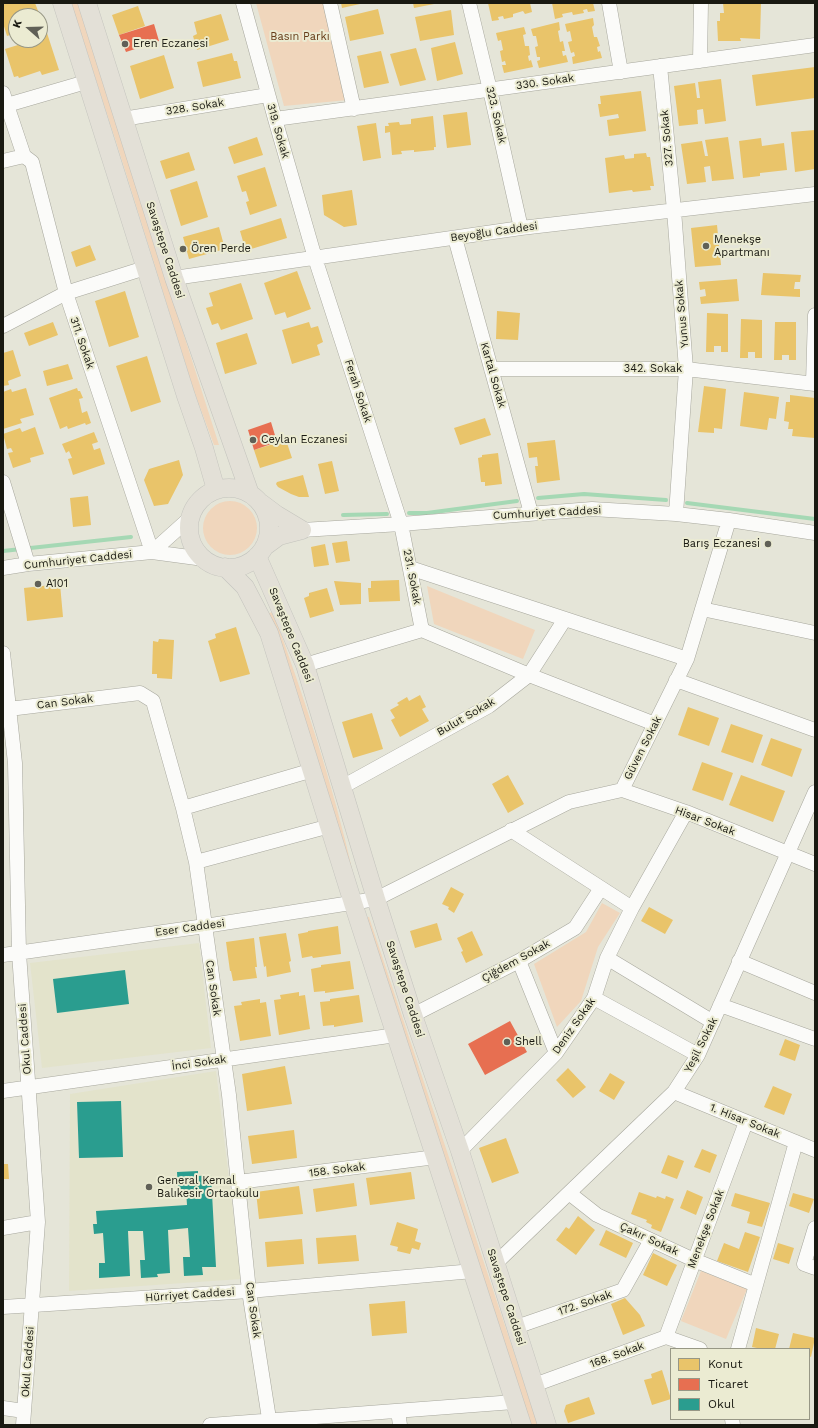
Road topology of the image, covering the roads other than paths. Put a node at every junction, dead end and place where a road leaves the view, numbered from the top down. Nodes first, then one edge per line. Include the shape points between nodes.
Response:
1 (62, 3) edge
2 (87, 3) edge
3 (243, 3) edge
4 (330, 3) edge
5 (469, 3) edge
6 (609, 3) edge
7 (701, 3) edge
8 (815, 45) edge
9 (700, 61) junction
10 (660, 66) junction
11 (621, 72) junction
12 (86, 82) junction
13 (490, 90) junction
14 (268, 95) junction
15 (5, 99) edge
16 (354, 109) junction
17 (123, 119) junction
18 (274, 119) junction
19 (24, 156) junction
20 (3, 161) edge
21 (815, 194) edge
22 (674, 210) junction
23 (521, 228) junction
24 (455, 238) junction
25 (316, 258) junction
26 (145, 268) junction
27 (174, 278) junction
28 (66, 293) junction
29 (815, 315) edge
30 (3, 326) edge
31 (491, 369) junction
32 (686, 369) junction
33 (814, 384) edge
34 (3, 482) edge
35 (216, 490) junction
36 (254, 497) junction
37 (531, 513) junction
38 (676, 514) junction
39 (191, 516) junction
40 (729, 520) junction
41 (401, 524) junction
42 (302, 530) junction
43 (815, 533) edge
44 (261, 551) junction
45 (152, 552) junction
46 (204, 559) junction
47 (28, 564) junction
48 (225, 567) junction
49 (3, 568) edge
50 (410, 568) junction
51 (702, 609) junction
52 (565, 619) junction
53 (422, 630) junction
54 (815, 634) edge
55 (3, 653) edge
56 (687, 659) junction
57 (305, 665) junction
58 (528, 675) junction
59 (676, 680) junction
60 (9, 709) junction
61 (655, 724) junction
62 (815, 730) edge
63 (9, 763) edge
64 (313, 770) junction
65 (342, 787) junction
66 (622, 790) junction
67 (815, 792) edge
68 (183, 808) junction
69 (686, 812) junction
70 (330, 826) junction
71 (511, 830) junction
72 (786, 853) junction
73 (196, 862) junction
74 (815, 864) edge
75 (601, 888) junction
76 (376, 899) junction
77 (353, 903) junction
78 (632, 908) junction
79 (205, 926) junction
80 (19, 953) junction
81 (3, 955) edge
82 (606, 958) junction
83 (519, 961) junction
84 (739, 961) junction
85 (815, 993) edge
86 (594, 998) junction
87 (720, 1004) junction
88 (413, 1015) junction
89 (713, 1022) junction
90 (396, 1035) junction
91 (815, 1039) edge
92 (556, 1053) junction
93 (698, 1055) junction
94 (224, 1060) junction
95 (28, 1087) junction
96 (3, 1091) edge
97 (674, 1092) junction
98 (746, 1122) junction
99 (796, 1142) junction
100 (815, 1150) edge
101 (460, 1151) junction
102 (436, 1157) junction
103 (238, 1182) junction
104 (569, 1193) junction
105 (38, 1222) junction
106 (3, 1228) edge
107 (815, 1228) edge
108 (651, 1240) junction
109 (694, 1260) junction
110 (496, 1263) junction
111 (815, 1268) edge
112 (473, 1271) junction
113 (756, 1285) junction
114 (249, 1291) junction
115 (32, 1306) junction
116 (3, 1307) edge
117 (516, 1327) junction
118 (666, 1337) junction
119 (697, 1348) edge
120 (738, 1348) edge
121 (534, 1386) junction
122 (514, 1402) junction
123 (3, 1408) edge
124 (24, 1411) junction
125 (398, 1411) junction
126 (269, 1423) edge
127 (24, 1425) edge
128 (210, 1425) edge
129 (400, 1425) edge
130 (522, 1425) edge
131 (547, 1425) edge

1 - 12 main road
2 - 17 main road, Savaştepe Caddesi
3 - 14 street, 319. Sokak
4 - 16 street
5 - 13 street, 323. Sokak
6 - 11 street
7 - 9 street
8 - 9 street, 330. Sokak
9 - 10 street, 330. Sokak
10 - 11 street, 330. Sokak
10 - 22 street, 327. Sokak
11 - 13 street, 330. Sokak
12 - 15 street
12 - 26 main road
13 - 16 street, 330. Sokak
13 - 23 street, 323. Sokak
14 - 17 street, 328. Sokak
14 - 18 street, 319. Sokak
15 - 19 street, 311. Sokak
16 - 18 street, 330. Sokak
17 - 27 main road, Savaştepe Caddesi
18 - 25 street, 319. Sokak
19 - 20 street
19 - 28 street, 311. Sokak via 32,162
21 - 22 street, Beyoğlu Caddesi
22 - 23 street, Beyoğlu Caddesi
22 - 32 street, Yunus Sokak
23 - 24 street, Beyoğlu Caddesi
24 - 25 street, Beyoğlu Caddesi
24 - 31 street, Kartal Sokak
25 - 27 street, Beyoğlu Caddesi
25 - 41 street, Ferah Sokak
26 - 28 street
26 - 35 main road
27 - 36 main road, Savaştepe Caddesi
28 - 30 street
28 - 45 street, 311. Sokak
29 - 33 street
31 - 32 street, 342. Sokak
31 - 37 street, Kartal Sokak
32 - 33 street, 342. Sokak
32 - 38 street, Yunus Sokak
34 - 47 street
35 - 36 main road via 239,489
35 - 39 main road via 205,496
36 - 42 main road
36 - 44 main road via 266,511 269,523 268,535
37 - 38 street, Cumhuriyet Caddesi via 592,509
37 - 41 street, Cumhuriyet Caddesi
38 - 40 street, Cumhuriyet Caddesi
39 - 45 street
39 - 46 main road via 191,540
40 - 43 street, Cumhuriyet Caddesi
40 - 51 street, Güven Sokak
41 - 42 street, Cumhuriyet Caddesi
41 - 50 street, 231. Sokak
42 - 44 main road via 279,536
44 - 48 main road via 248,563 237,567
44 - 57 main road, Savaştepe Caddesi
45 - 46 street, Cumhuriyet Caddesi
45 - 47 street, Cumhuriyet Caddesi
46 - 48 main road via 214,565
47 - 49 street, Cumhuriyet Caddesi
48 - 64 main road, Savaştepe Caddesi via 245,587 269,633
50 - 52 street
50 - 53 street, 231. Sokak
51 - 54 street
51 - 56 street, Güven Sokak
52 - 56 street
52 - 58 street, Bulut Sokak
53 - 57 street
53 - 58 street
55 - 60 street, Okul Caddesi
56 - 59 street, Güven Sokak
57 - 65 main road, Savaştepe Caddesi
58 - 61 street
58 - 65 street, Bulut Sokak via 489,706
59 - 61 street, Güven Sokak
59 - 62 street
60 - 63 street, Okul Caddesi
60 - 68 street, Can Sokak via 140,693 153,701
61 - 66 street, Güven Sokak
63 - 80 street, Okul Caddesi
64 - 68 street
64 - 70 main road, Savaştepe Caddesi
65 - 76 main road, Savaştepe Caddesi
66 - 69 street, Hisar Sokak
66 - 71 street, Güven Sokak via 569,802
67 - 72 street, Yeşil Sokak
68 - 73 street, Can Sokak
69 - 72 street, Hisar Sokak
69 - 78 street, Deniz Sokak
70 - 73 street
70 - 77 main road, Savaştepe Caddesi
71 - 75 street
71 - 76 street, Güven Sokak
72 - 74 street, Hisar Sokak
72 - 84 street, Yeşil Sokak
73 - 79 street, Can Sokak
75 - 78 street
75 - 83 street, Çiğdem Sokak via 575,928
76 - 77 street, Eser Caddesi
76 - 88 main road, Savaştepe Caddesi
77 - 79 street, Eser Caddesi
77 - 90 main road, Savaştepe Caddesi
78 - 82 street, Deniz Sokak
79 - 80 street, Eser Caddesi
79 - 94 street, Can Sokak
80 - 81 street, Eser Caddesi
80 - 95 street, Okul Caddesi
82 - 86 street, Deniz Sokak
82 - 89 street
83 - 88 street, Çiğdem Sokak
83 - 92 street
84 - 85 street
84 - 87 street, Yeşil Sokak
86 - 92 street, Deniz Sokak
86 - 93 street
87 - 89 street, Yeşil Sokak
87 - 91 street
88 - 101 main road, Savaştepe Caddesi
89 - 93 street, Yeşil Sokak
90 - 94 street, İnci Sokak
90 - 102 main road, Savaştepe Caddesi
92 - 101 street, Deniz Sokak
93 - 97 street, Yeşil Sokak
94 - 95 street, İnci Sokak
94 - 103 street, Can Sokak
95 - 96 street, İnci Sokak
95 - 105 street, Okul Caddesi
97 - 98 street, 1. Hisar Sokak
97 - 104 street, Yeşil Sokak
98 - 99 street, 1. Hisar Sokak
98 - 109 street, Menekşe Sokak
99 - 100 street, 1. Hisar Sokak
99 - 113 street
101 - 110 main road, Savaştepe Caddesi
102 - 103 street, 158. Sokak
102 - 112 main road, Savaştepe Caddesi
103 - 114 street, Can Sokak
104 - 108 street, Çakır Sokak via 597,1215
104 - 110 street, Yeşil Sokak
105 - 106 street
105 - 115 street, Okul Caddesi
107 - 111 street via 804,1264
108 - 109 street, Çakır Sokak
108 - 117 street, 172. Sokak via 623,1290
109 - 113 street, Çakır Sokak
109 - 118 street, Menekşe Sokak
110 - 117 main road, Savaştepe Caddesi
112 - 114 street, Hürriyet Caddesi
112 - 122 main road, Savaştepe Caddesi
113 - 120 street
114 - 115 street, Hürriyet Caddesi
114 - 126 street, Can Sokak
115 - 116 street, Hürriyet Caddesi
115 - 124 street, Okul Caddesi
117 - 121 main road, Savaştepe Caddesi
118 - 119 street
118 - 121 street, 168. Sokak
121 - 131 main road, Savaştepe Caddesi
122 - 125 street
122 - 130 main road, Savaştepe Caddesi
123 - 124 street
124 - 127 street, Okul Caddesi
125 - 126 street
125 - 129 street
126 - 128 street

